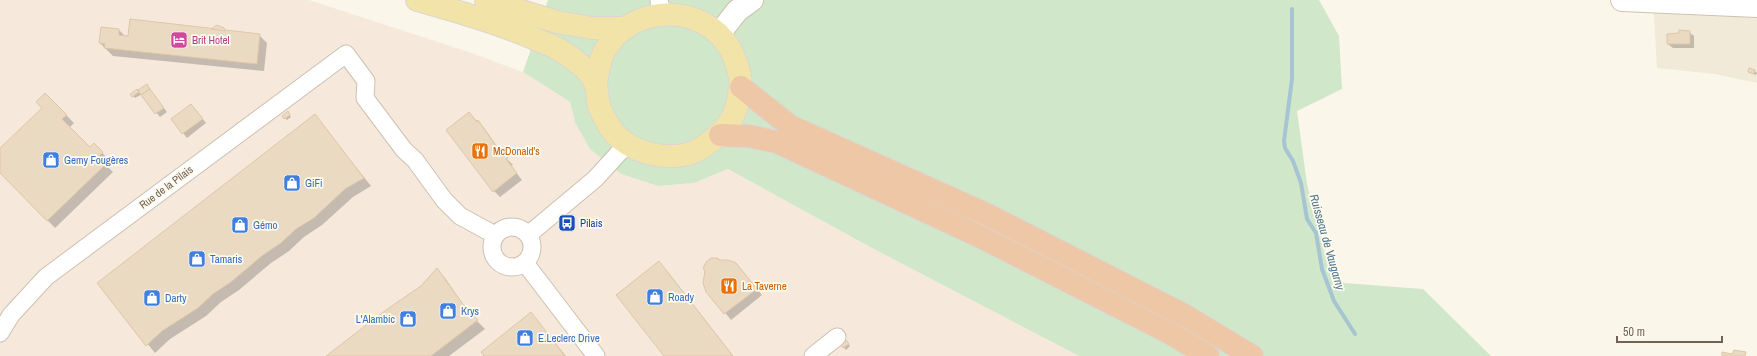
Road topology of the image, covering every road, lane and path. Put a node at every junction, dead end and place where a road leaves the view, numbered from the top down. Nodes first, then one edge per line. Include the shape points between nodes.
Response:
1 (417, 0) edge
2 (486, 0) edge
3 (752, 0) edge
4 (1622, 0) edge
5 (661, 6) edge
6 (1757, 6) edge
7 (624, 28) junction
8 (719, 34) junction
9 (596, 84) junction
10 (741, 87) junction
11 (720, 135) junction
12 (627, 144) junction
13 (495, 235) junction
14 (528, 235) junction
15 (525, 263) junction
16 (0, 333) edge
17 (837, 337) dead end
18 (596, 356) edge
19 (812, 356) edge
20 (1208, 356) edge
21 (1252, 356) edge

1 - 9 main road via 505,26 559,50 586,70
2 - 7 main road via 557,22 592,28
3 - 8 main road via 737,11
4 - 6 main road
5 - 7 main road
5 - 8 main road via 702,21
7 - 9 main road via 609,43 599,63
8 - 10 main road via 731,49 736,61
9 - 12 main road via 599,107 610,128
10 - 11 main road via 738,105 731,121
10 - 21 highway via 790,126 988,215 1184,315
11 - 12 main road via 699,150 675,157 650,155
11 - 20 highway via 748,136 777,142 979,236 1170,333
12 - 14 street via 595,180
13 - 14 street via 512,227
13 - 15 street via 491,246 497,262 514,268
13 - 16 street, Rue de la Pilais via 460,216 444,200 365,98 366,81 346,54 46,276 11,315
14 - 15 street via 532,253
15 - 18 street
17 - 19 street

